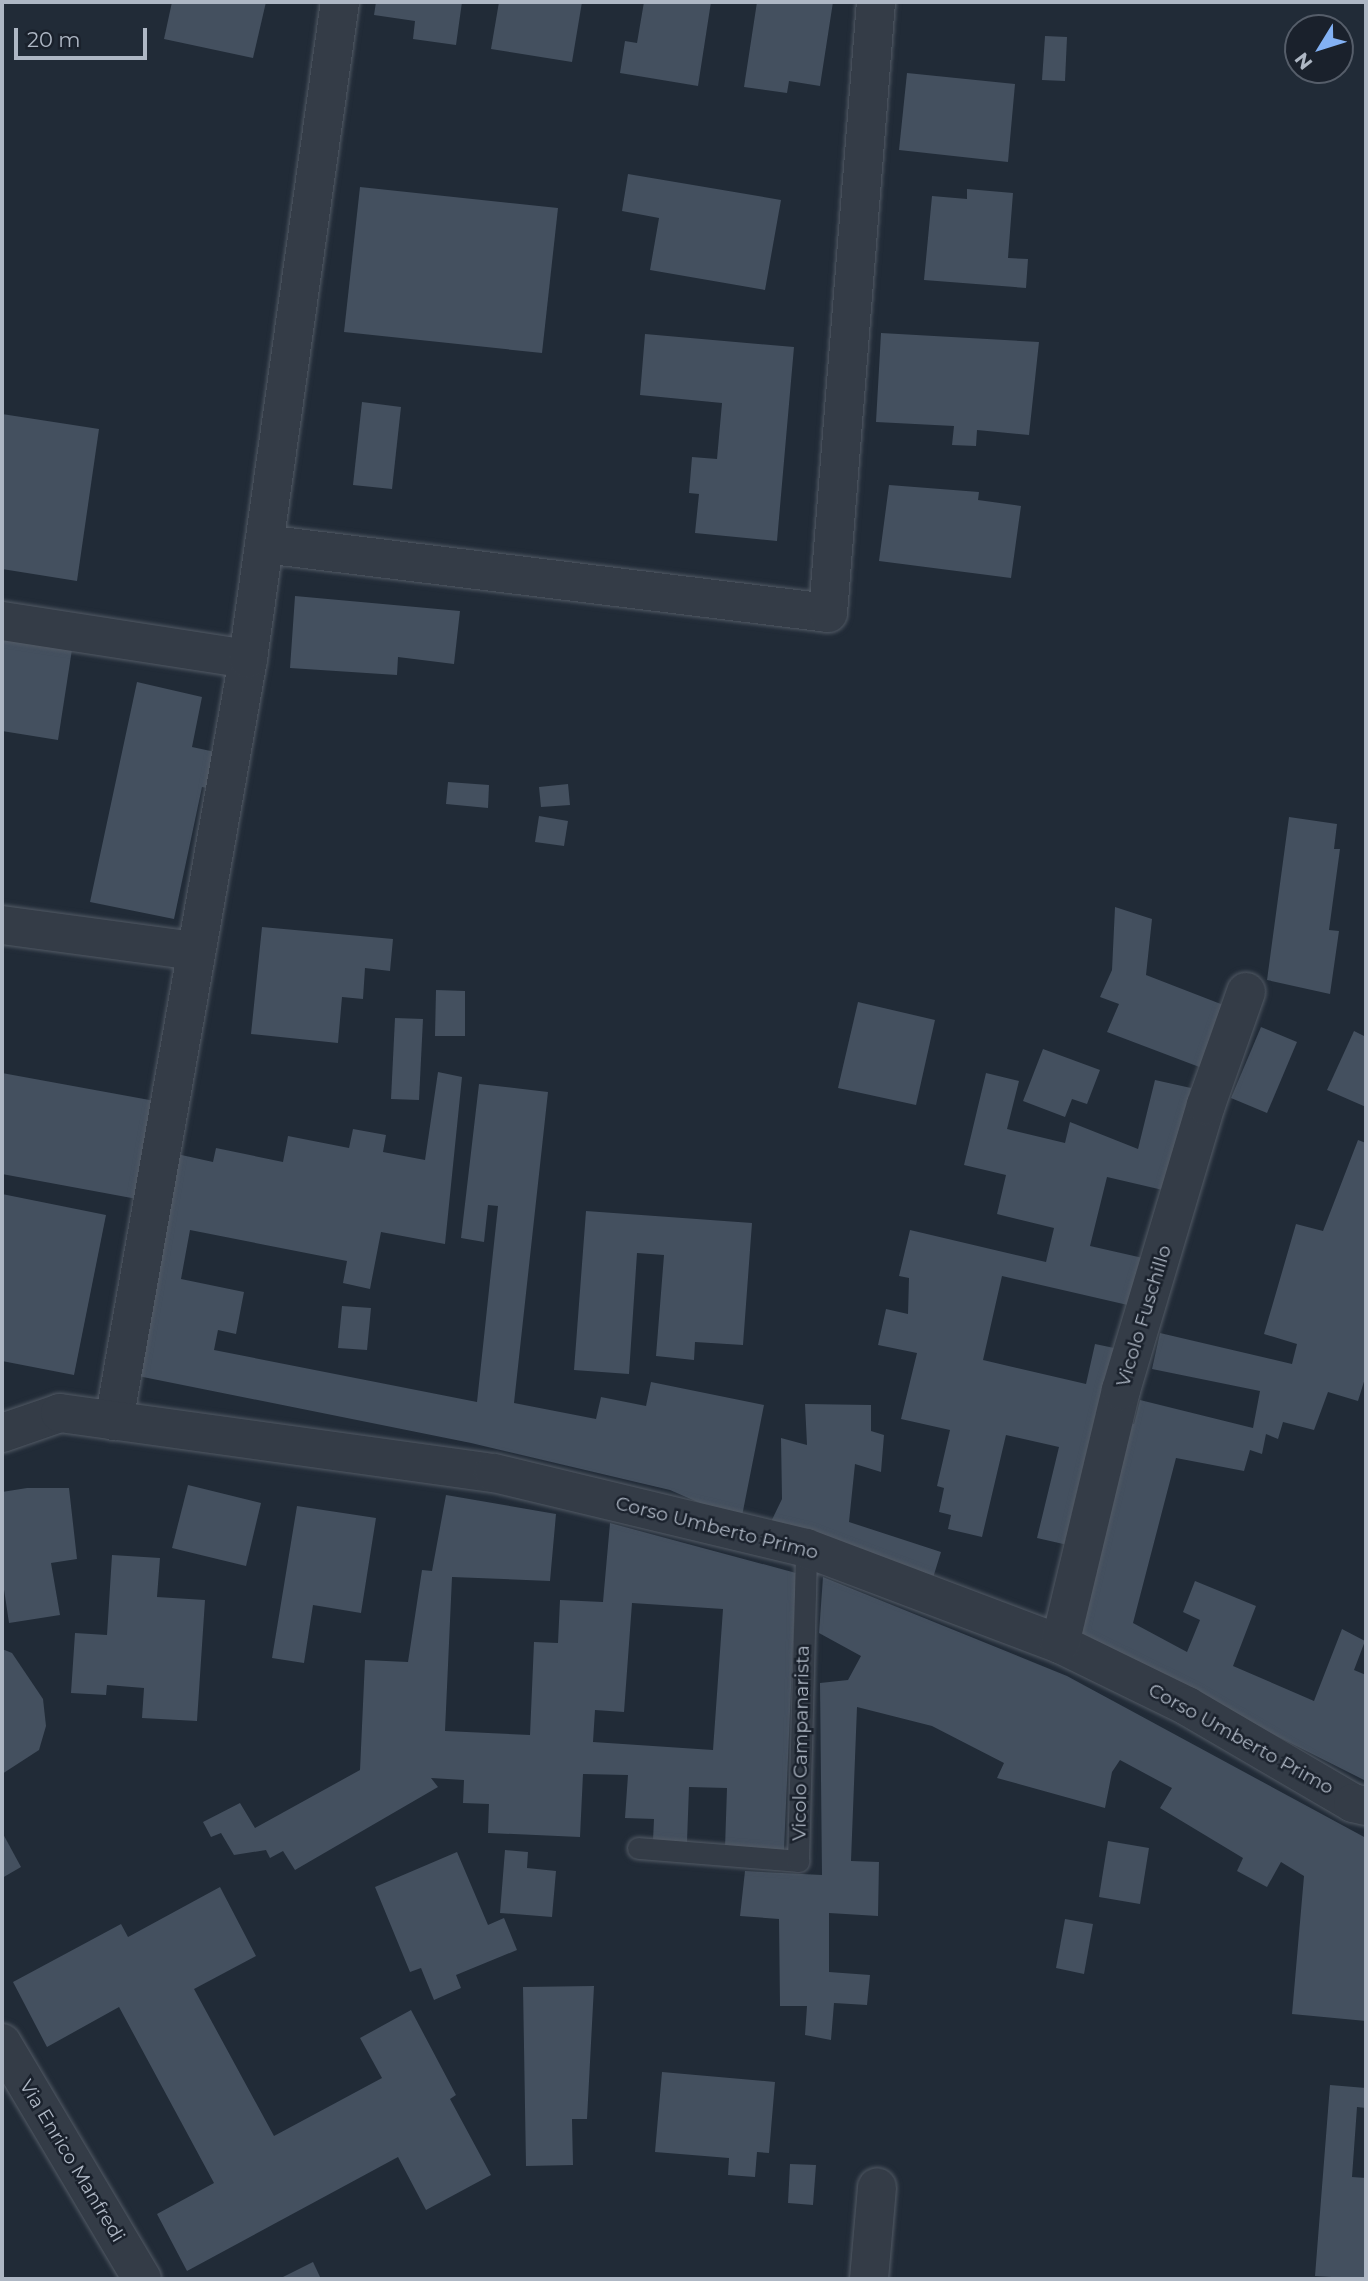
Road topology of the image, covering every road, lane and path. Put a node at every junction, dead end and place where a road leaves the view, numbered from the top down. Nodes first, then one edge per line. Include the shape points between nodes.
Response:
1 (340, 2) edge
2 (876, 2) edge
3 (264, 544) junction
4 (2, 621) edge
5 (247, 659) junction
6 (2, 925) edge
7 (194, 951) junction
8 (1246, 992) dead end
9 (114, 1420) junction
10 (2, 1433) edge
11 (806, 1548) junction
12 (1060, 1644) junction
13 (1366, 1806) edge
14 (638, 1848) dead end
15 (2, 2043) edge
16 (877, 2187) dead end
17 (142, 2279) edge
18 (869, 2279) edge

1 - 3 street
2 - 3 street via 828,613
3 - 5 street
4 - 5 street
5 - 7 street
6 - 7 street
7 - 9 street
8 - 12 street, Vicolo Fuschillo via 1206,1105 1121,1391
9 - 10 street, Corso Umberto Primo via 60,1413
9 - 11 street, Corso Umberto Primo via 494,1473
11 - 12 street, Corso Umberto Primo
11 - 14 lane, Vicolo Campanarista via 798,1861
12 - 13 street, Corso Umberto Primo via 1187,1706 1353,1803
15 - 17 street, Via Enrico Manfredi
16 - 18 street

